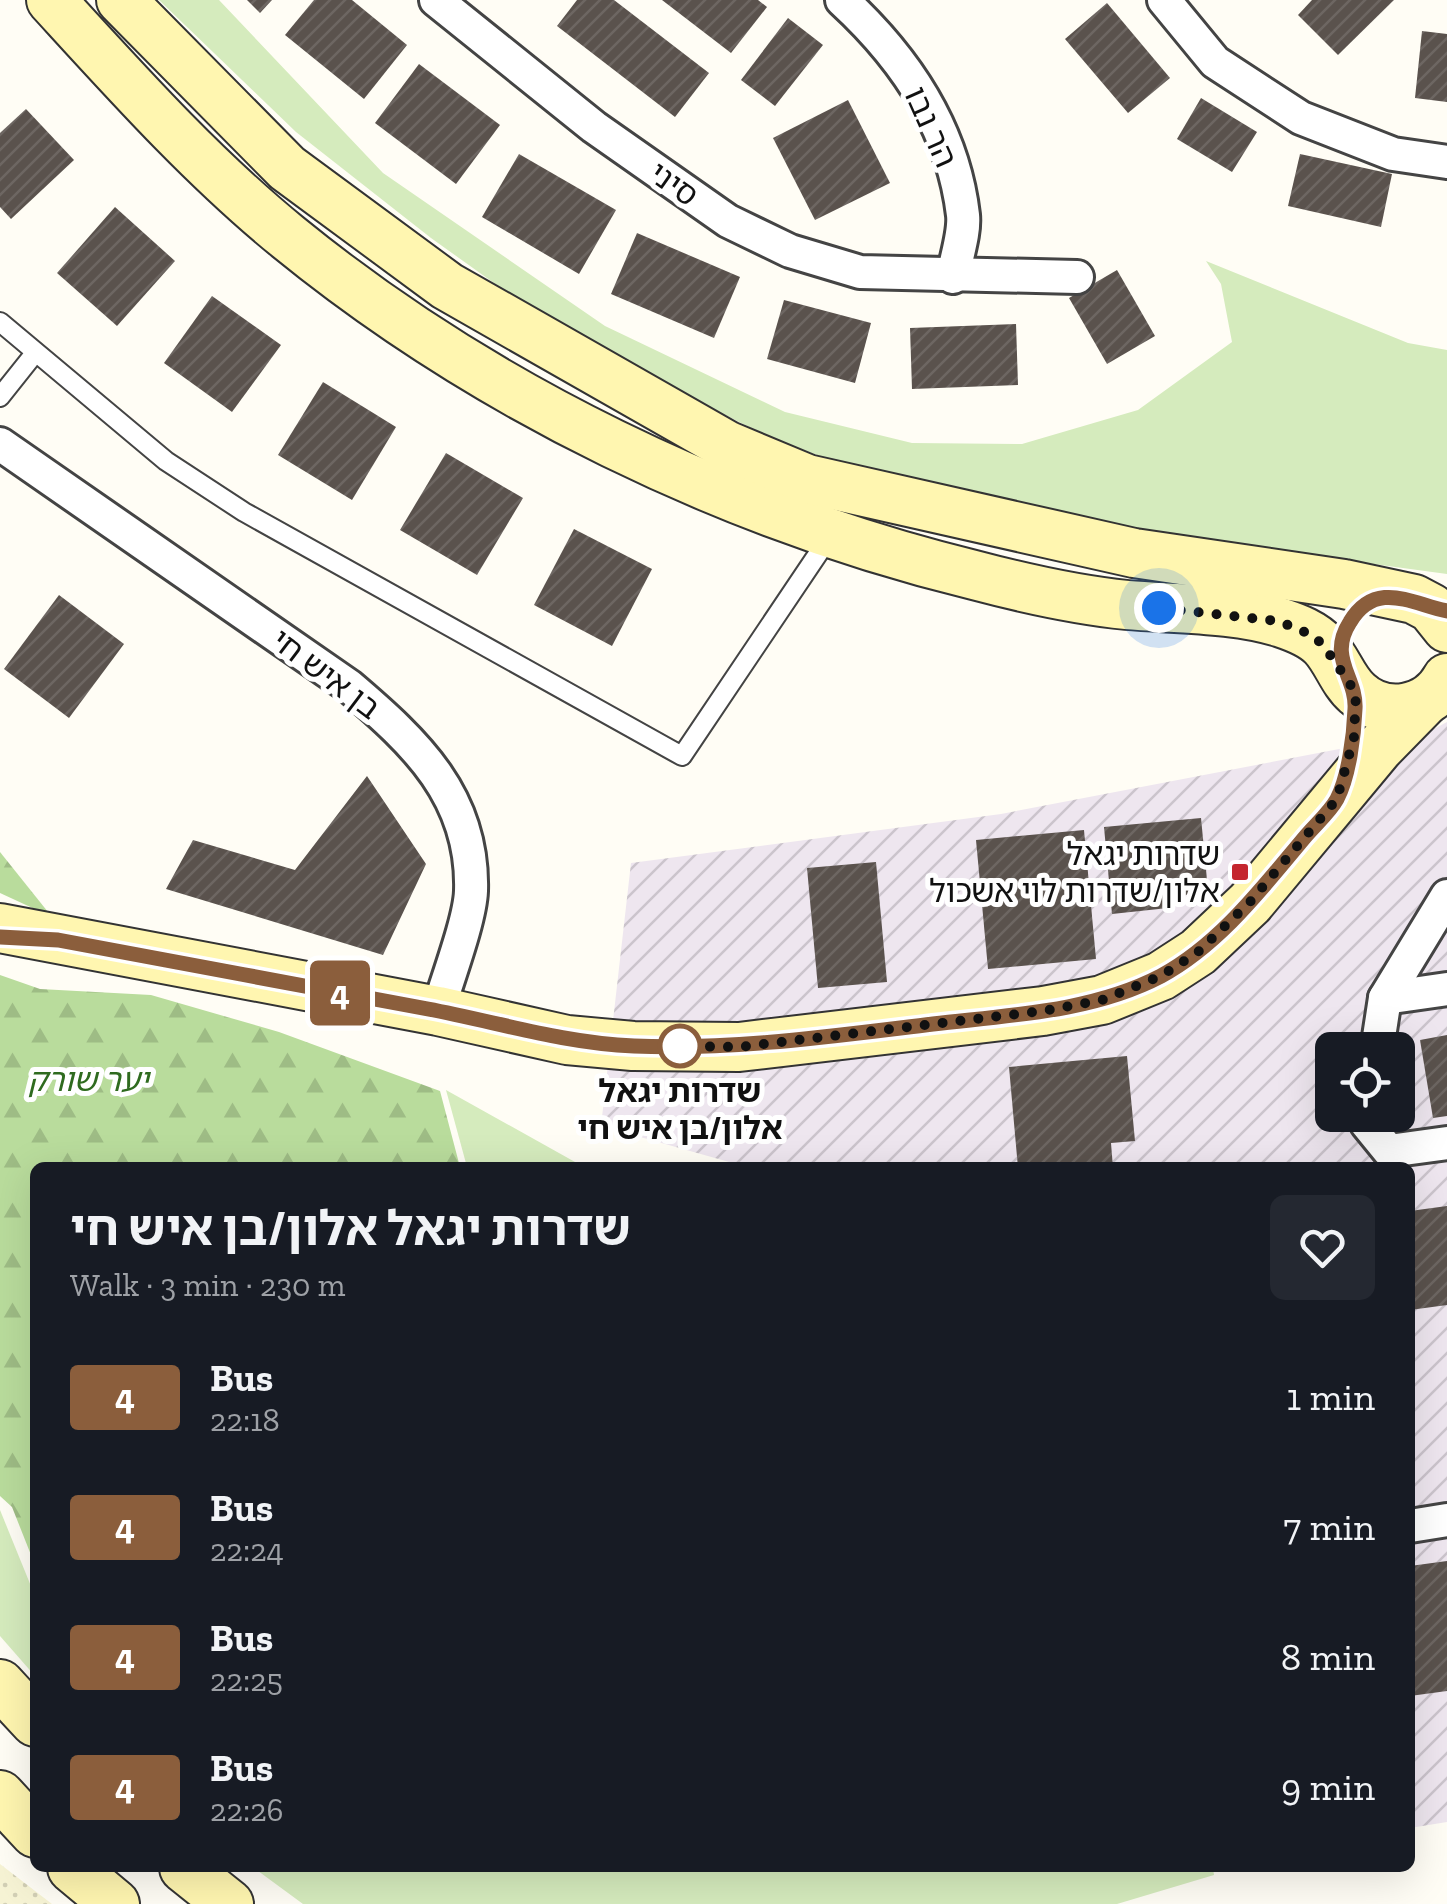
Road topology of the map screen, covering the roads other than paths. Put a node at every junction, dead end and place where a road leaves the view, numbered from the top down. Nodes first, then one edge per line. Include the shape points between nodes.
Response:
1 (50, 0) edge
2 (121, 0) edge
3 (436, 0) edge
4 (842, 0) edge
5 (1164, 0) edge
6 (1447, 162) edge
7 (953, 276) junction
8 (1077, 277) dead end
9 (0, 322) edge
10 (35, 353) junction
11 (0, 397) edge
12 (0, 444) edge
13 (830, 536) junction
14 (1430, 611) edge
15 (1350, 682) junction
16 (1435, 690) edge
17 (1337, 799) junction
18 (1447, 896) edge
19 (0, 928) edge
20 (0, 936) edge
21 (58, 940) junction
22 (1447, 989) edge
23 (1385, 998) junction
24 (438, 1011) junction
25 (1380, 1032) edge
26 (1374, 1132) edge
27 (1447, 1143) edge
28 (1447, 1520) edge
29 (1415, 1525) edge
30 (0, 1684) edge
31 (30, 1717) edge
32 (0, 1796) edge
33 (30, 1829) edge
34 (77, 1872) edge
35 (189, 1872) edge
36 (115, 1904) edge
37 (229, 1904) edge

1 - 13 main road via 170,128 287,237 424,338 576,426
2 - 14 main road via 287,168 447,286 728,446 807,478 1134,553 1344,584
3 - 7 street, סיני via 594,127 728,222 790,251 860,272
4 - 7 street, הר נבו via 875,30 926,98 947,150 964,218
5 - 6 street via 1215,62 1300,118 1393,154
7 - 8 street, סיני
9 - 10 lane
10 - 11 lane
10 - 13 lane via 166,462 244,512 682,756
12 - 24 street, בן איש חי via 349,686 402,731 449,790 466,835 471,894
13 - 15 main road via 976,576 1120,604 1278,621 1312,635
14 - 15 main road via 1377,600 1362,609 1350,621 1340,654
15 - 16 main road via 1388,709 1407,708
15 - 17 main road via 1354,737
16 - 17 main road
17 - 24 main road via 1198,952 1102,1000 739,1047 568,1040
18 - 23 street
19 - 21 main road
20 - 21 main road
21 - 24 main road
22 - 23 street
23 - 25 street
26 - 27 street via 1389,1151
28 - 29 street
30 - 31 main road
32 - 33 main road
34 - 36 main road
35 - 37 main road

